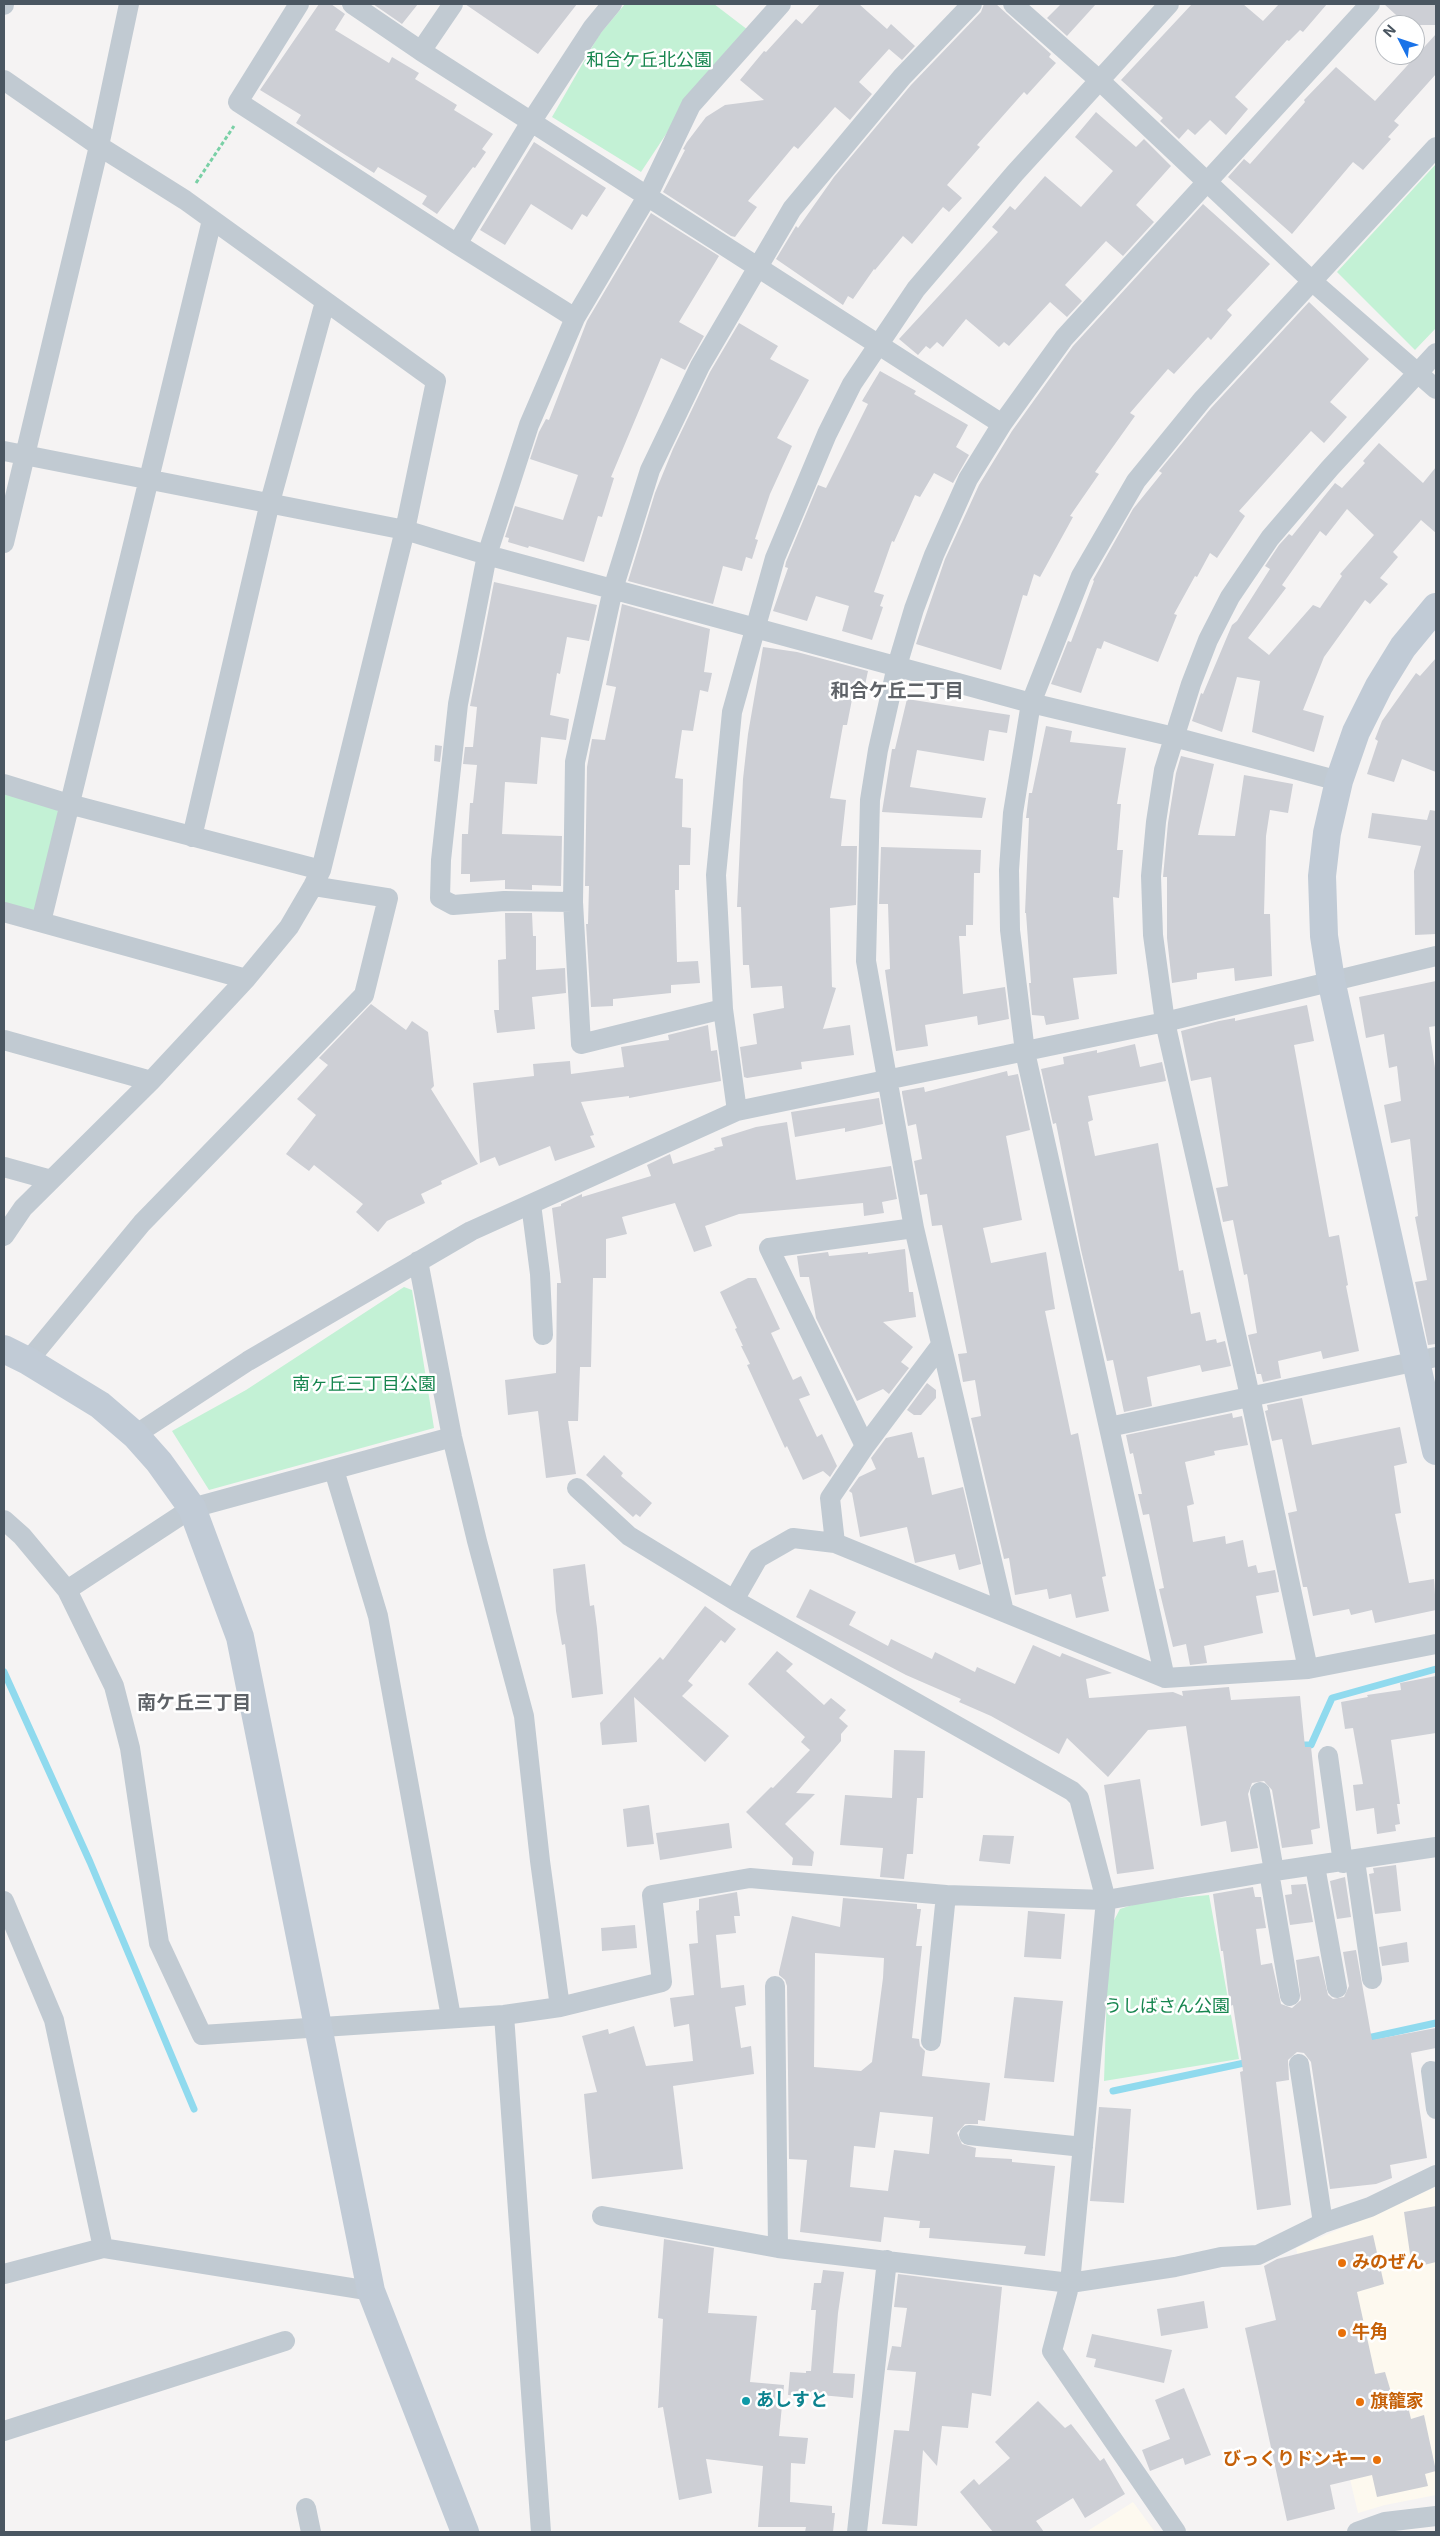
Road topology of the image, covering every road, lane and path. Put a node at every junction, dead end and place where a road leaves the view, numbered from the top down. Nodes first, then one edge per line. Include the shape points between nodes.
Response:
1 (129, 4) edge
2 (299, 4) edge
3 (352, 4) edge
4 (453, 4) edge
5 (612, 4) edge
6 (781, 4) edge
7 (972, 4) edge
8 (1013, 4) edge
9 (1169, 4) edge
10 (1370, 4) edge
11 (421, 51) junction
12 (4, 80) edge
13 (1099, 80) junction
14 (247, 107) junction
15 (531, 122) junction
16 (99, 146) junction
17 (1436, 147) edge
18 (1206, 181) junction
19 (648, 195) junction
20 (185, 200) junction
21 (212, 220) junction
22 (457, 244) junction
23 (758, 267) junction
24 (1313, 282) junction
25 (325, 302) junction
26 (575, 318) junction
27 (878, 344) junction
28 (1436, 353) edge
29 (1418, 372) junction
30 (1436, 389) edge
31 (1002, 424) junction
32 (4, 452) edge
33 (24, 456) junction
34 (150, 481) junction
35 (270, 502) junction
36 (405, 530) junction
37 (4, 543) edge
38 (486, 555) junction
39 (612, 589) junction
40 (1436, 606) edge
41 (755, 627) junction
42 (897, 666) junction
43 (1031, 703) junction
44 (1174, 737) junction
45 (1339, 782) junction
46 (4, 784) edge
47 (69, 804) junction
48 (192, 837) junction
49 (317, 878) junction
50 (573, 902) junction
51 (4, 912) edge
52 (40, 922) junction
53 (1436, 956) edge
54 (246, 979) junction
55 (1331, 980) junction
56 (723, 1009) junction
57 (1165, 1022) junction
58 (4, 1040) edge
59 (1025, 1052) junction
60 (151, 1080) junction
61 (888, 1080) junction
62 (738, 1111) junction
63 (4, 1167) edge
64 (51, 1180) junction
65 (531, 1204) junction
66 (914, 1228) junction
67 (4, 1236) edge
68 (418, 1261) junction
69 (543, 1335) dead end
70 (941, 1345) junction
71 (4, 1349) edge
72 (1426, 1360) edge
73 (28, 1361) junction
74 (1250, 1396) junction
75 (1109, 1426) junction
76 (135, 1436) junction
77 (452, 1437) junction
78 (865, 1446) junction
79 (1436, 1451) edge
80 (334, 1470) junction
81 (577, 1488) dead end
82 (192, 1508) junction
83 (4, 1520) edge
84 (835, 1544) junction
85 (66, 1590) junction
86 (734, 1600) junction
87 (1004, 1612) junction
88 (1436, 1644) edge
89 (1308, 1669) junction
90 (1165, 1678) junction
91 (1328, 1756) dead end
92 (1260, 1792) dead end
93 (1436, 1847) edge
94 (1349, 1862) junction
95 (1315, 1866) junction
96 (1271, 1871) junction
97 (946, 1895) junction
98 (1106, 1900) junction
99 (4, 1901) edge
100 (1372, 1979) dead end
101 (774, 1986) dead end
102 (1337, 1988) dead end
103 (1290, 1996) dead end
104 (560, 2007) junction
105 (504, 2015) junction
106 (451, 2017) junction
107 (317, 2028) junction
108 (931, 2041) dead end
109 (1299, 2064) dead end
110 (1431, 2071) dead end
111 (1436, 2109) edge
112 (969, 2135) dead end
113 (1083, 2147) junction
114 (1436, 2175) edge
115 (602, 2216) dead end
116 (1323, 2223) junction
117 (103, 2248) junction
118 (778, 2248) junction
119 (887, 2260) junction
120 (4, 2274) edge
121 (1070, 2282) junction
122 (371, 2291) junction
123 (285, 2341) dead end
124 (4, 2431) edge
125 (306, 2508) dead end
126 (1436, 2516) edge
127 (311, 2532) edge
128 (465, 2532) edge
129 (540, 2532) edge
130 (857, 2532) edge
131 (1176, 2532) edge
132 (1357, 2532) edge

1 - 16 street
2 - 14 street via 238,102
3 - 11 street
4 - 11 street
5 - 15 street via 593,27
6 - 19 street via 691,105
7 - 23 street via 902,77 792,209
8 - 13 street
9 - 13 street
10 - 18 street
11 - 15 street
12 - 16 street
13 - 18 street
13 - 27 street via 916,289
14 - 20 path
14 - 22 street
15 - 19 street
15 - 22 street
16 - 20 street
16 - 33 street
17 - 24 street
18 - 24 street
18 - 31 street via 1064,338
19 - 23 street
19 - 26 street
20 - 21 street
21 - 25 street
21 - 34 street
22 - 26 street
23 - 27 street
23 - 39 street via 700,366 650,470
24 - 29 street
24 - 43 street via 1202,400 1136,481 1081,576
25 - 35 street
25 - 36 street via 436,381
26 - 38 street via 529,425
27 - 31 street
27 - 41 street via 852,384 828,434 775,558
28 - 29 street
29 - 30 street
29 - 44 street via 1270,538 1230,597 1208,640
31 - 42 street via 968,479 934,555
32 - 33 street
33 - 34 street
33 - 37 street
34 - 35 street
34 - 47 street
35 - 36 street
35 - 48 street
36 - 38 street
36 - 49 street
38 - 39 street
38 - 50 street via 458,704 441,860 440,898 453,905 504,901
39 - 41 street
39 - 50 street via 576,762
40 - 45 street via 1403,647 1379,686 1356,732
41 - 42 street
41 - 56 street via 732,712 716,875
42 - 43 street
42 - 61 street via 870,800 866,961
43 - 44 street
43 - 59 street via 1013,813 1009,870 1010,930
44 - 45 street
44 - 57 street via 1164,770 1151,876 1153,935
45 - 55 street via 1327,834 1322,876 1324,936
46 - 47 street
47 - 48 street
47 - 52 street
48 - 49 street
49 - 54 street via 289,927
49 - 73 street via 388,898 364,995 142,1223
50 - 56 street via 581,1044
51 - 52 street
52 - 54 street
53 - 55 street
54 - 60 street
55 - 57 street
55 - 72 street
56 - 62 street
57 - 59 street
57 - 74 street
58 - 60 street
59 - 61 street
59 - 75 street
60 - 64 street
61 - 62 street
61 - 66 street
62 - 65 street
63 - 64 street
64 - 67 street via 23,1208
65 - 68 street
65 - 69 street via 540,1274
66 - 70 street
66 - 78 street via 769,1248
68 - 76 street via 248,1361
68 - 77 street
70 - 78 street
70 - 87 street
71 - 73 street
72 - 74 street
72 - 79 street
73 - 76 street via 100,1405
74 - 75 street
74 - 89 street
75 - 90 street
76 - 82 street via 159,1462
77 - 80 street
77 - 104 street via 524,1716
78 - 84 street via 830,1498
80 - 82 street
80 - 106 street via 378,1616
81 - 86 street via 629,1536
82 - 85 street
82 - 107 street via 240,1637
83 - 85 street via 22,1536
84 - 86 street via 793,1538 758,1558
84 - 87 street
85 - 107 street via 114,1686 130,1748 160,1943 202,2036
86 - 98 street via 1072,1790 1082,1806
87 - 90 street
88 - 89 street
89 - 90 street
91 - 94 street
92 - 96 street
93 - 94 street
94 - 95 street
94 - 100 street
95 - 96 street
95 - 102 street
96 - 98 street
96 - 103 street
97 - 98 street
97 - 104 street via 750,1878 652,1895 662,1982
97 - 108 street
98 - 113 street
99 - 117 street via 54,2020
101 - 118 street
104 - 105 street
105 - 106 street
105 - 129 street
106 - 107 street
107 - 122 street
109 - 116 street
110 - 111 street
112 - 113 street
113 - 121 street
114 - 116 street via 1370,2207
115 - 118 street
116 - 121 street via 1258,2255 1221,2257
117 - 120 street
117 - 122 street
118 - 119 street
119 - 121 street
119 - 130 street
121 - 131 street via 1052,2351
122 - 128 street
123 - 124 street
125 - 127 street
126 - 132 street via 1385,2522

